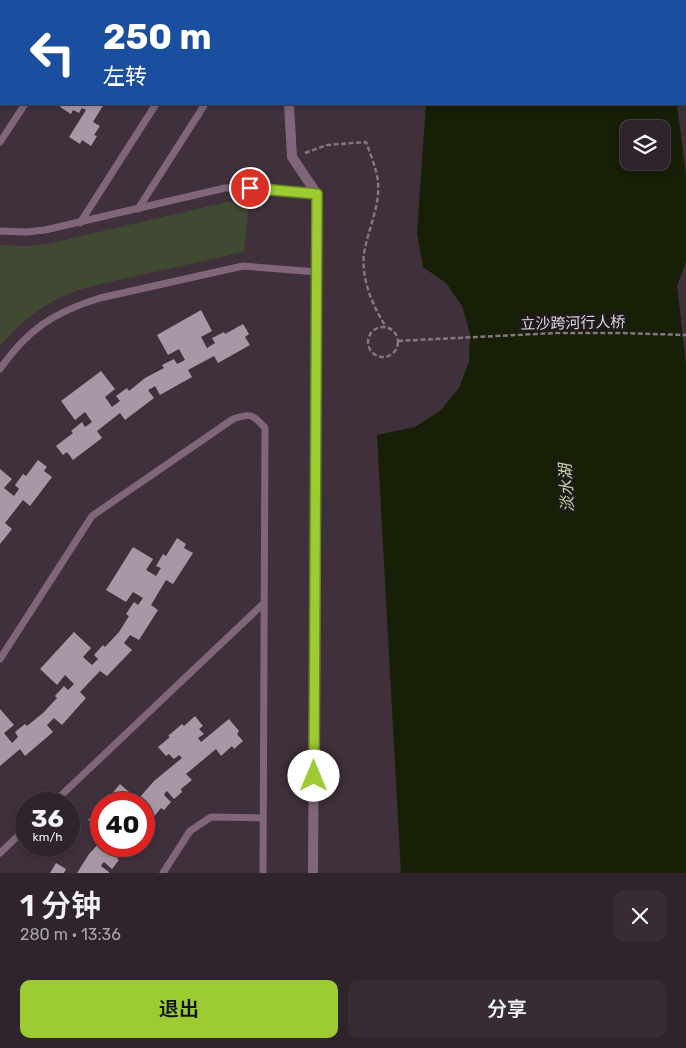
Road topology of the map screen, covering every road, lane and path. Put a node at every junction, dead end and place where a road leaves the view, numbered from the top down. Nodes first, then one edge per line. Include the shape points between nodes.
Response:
1 (24, 105) edge
2 (155, 105) edge
3 (204, 105) edge
4 (289, 105) edge
5 (0, 142) edge
6 (292, 157) junction
7 (317, 194) junction
8 (138, 209) junction
9 (80, 223) junction
10 (0, 231) edge
11 (317, 272) junction
12 (386, 327) junction
13 (686, 335) edge
14 (398, 341) junction
15 (0, 369) edge
16 (264, 603) junction
17 (0, 659) edge
18 (65, 792) edge
19 (263, 818) junction
20 (15, 839) edge
21 (0, 853) edge
22 (163, 873) edge
23 (263, 873) edge
24 (314, 873) edge

1 - 5 lane
2 - 9 lane
3 - 8 lane
4 - 6 street
6 - 7 street
6 - 12 path via 327,145 366,142 377,174 378,194 363,272 378,315
7 - 8 lane via 225,188
7 - 11 street
8 - 9 lane
9 - 10 lane via 26,232
11 - 15 lane via 243,266 100,298 58,314 39,326 22,341
11 - 24 street
12 - 14 path via 394,332
12 - 14 path via 376,328 369,335 368,345 372,354 382,357 392,354
13 - 14 path, 立沙跨河行人桥 via 556,334
16 - 17 lane via 265,428 257,418 245,415 233,419 92,516
16 - 18 lane
16 - 19 lane
19 - 22 lane via 211,817 190,831
19 - 23 lane
20 - 21 lane

